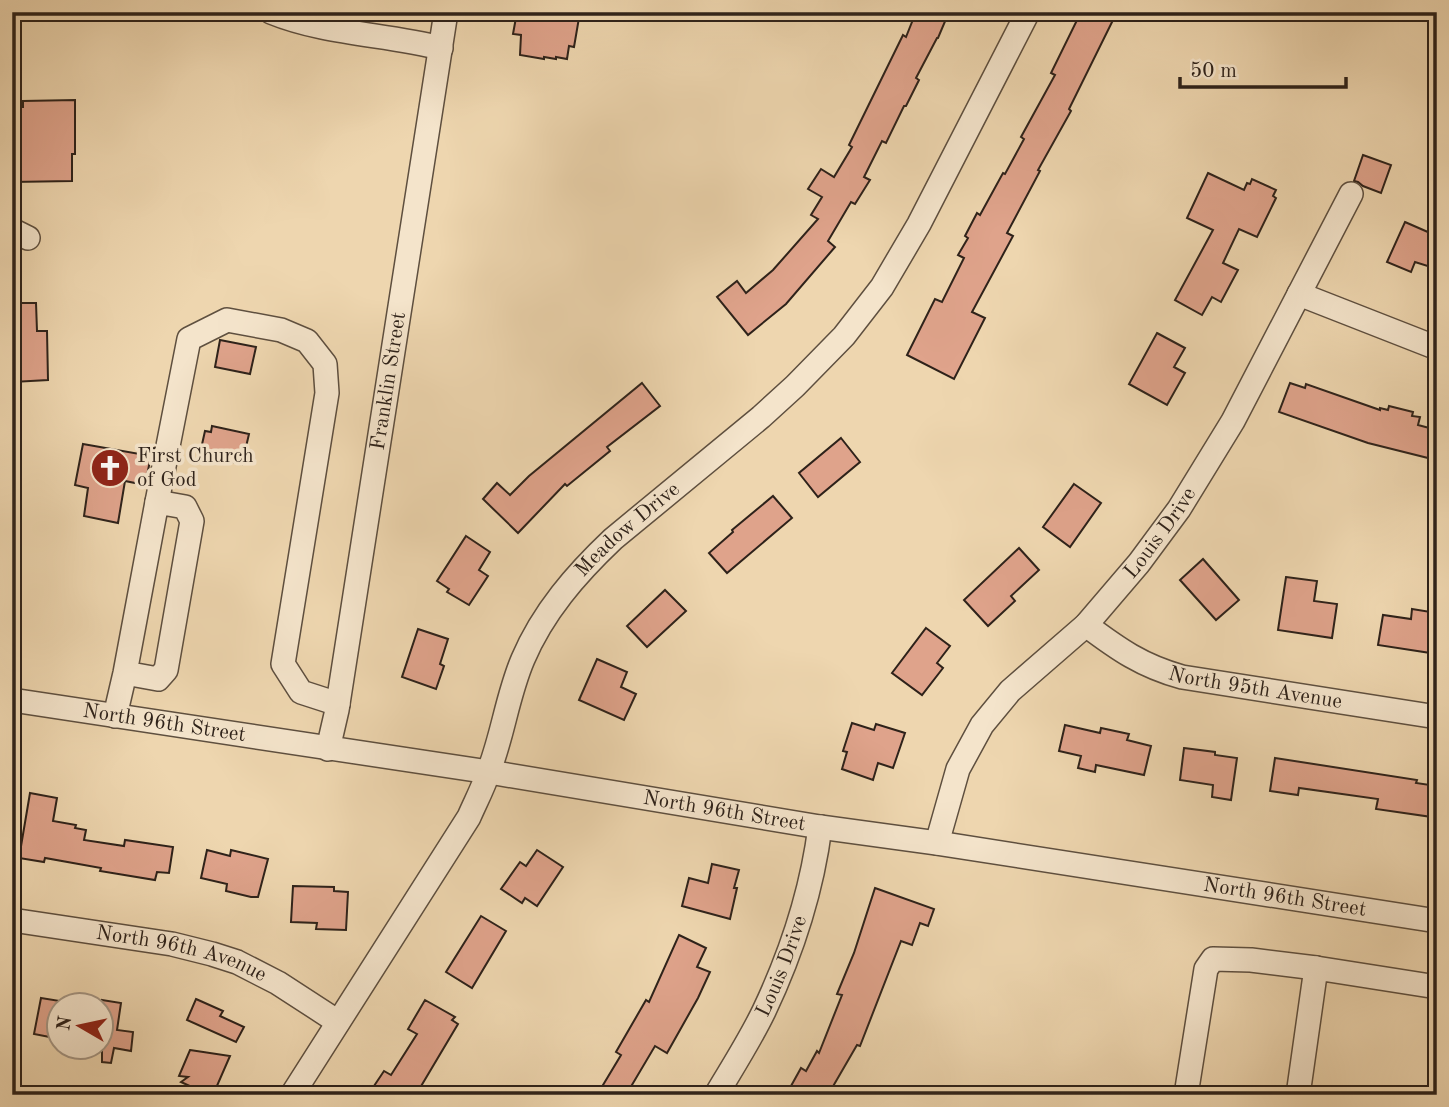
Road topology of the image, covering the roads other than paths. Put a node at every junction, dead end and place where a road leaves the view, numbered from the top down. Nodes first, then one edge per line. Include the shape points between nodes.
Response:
1 (271, 12) edge
2 (446, 12) edge
3 (1028, 12) edge
4 (440, 48) junction
5 (1350, 194) dead end
6 (1299, 294) junction
7 (1437, 348) edge
8 (157, 502) junction
9 (1086, 625) junction
10 (125, 673) junction
11 (12, 700) edge
12 (338, 704) junction
13 (114, 716) junction
14 (1437, 717) edge
15 (328, 749) junction
16 (489, 772) junction
17 (820, 827) junction
18 (937, 843) junction
19 (12, 920) edge
20 (1437, 920) edge
21 (1316, 968) junction
22 (1437, 986) edge
23 (338, 1022) junction
24 (292, 1095) edge
25 (716, 1095) edge
26 (1186, 1095) edge
27 (1298, 1095) edge

1 - 4 street via 310,25
2 - 4 street, Franklin Street
3 - 16 street, Meadow Drive via 919,224 882,287 844,336 761,417 613,539 563,592 524,657
4 - 12 street, Franklin Street
5 - 6 street, Louis Drive
6 - 7 street
6 - 9 street, Louis Drive via 1233,421 1179,509
8 - 10 street
8 - 10 street via 185,507 192,521 166,670 158,679
8 - 12 street via 189,339 227,320 281,330 307,341 325,364 327,393 283,664 301,692
9 - 14 street, North 95th Avenue via 1135,660 1182,677
9 - 18 street, Louis Drive via 1010,691 982,725 958,769
10 - 13 street
11 - 13 street, North 96th Street
12 - 15 street, Franklin Street
13 - 15 street, North 96th Street
15 - 16 street, North 96th Street
16 - 17 street, North 96th Street
16 - 23 street, Meadow Drive via 468,817
17 - 18 street, North 96th Street
17 - 25 street, Louis Drive via 807,889 780,975
18 - 20 street, North 96th Street
19 - 23 street, North 96th Avenue via 212,954 278,984
21 - 22 street
21 - 26 street via 1213,959 1206,969
21 - 27 street
23 - 24 street, Meadow Drive

